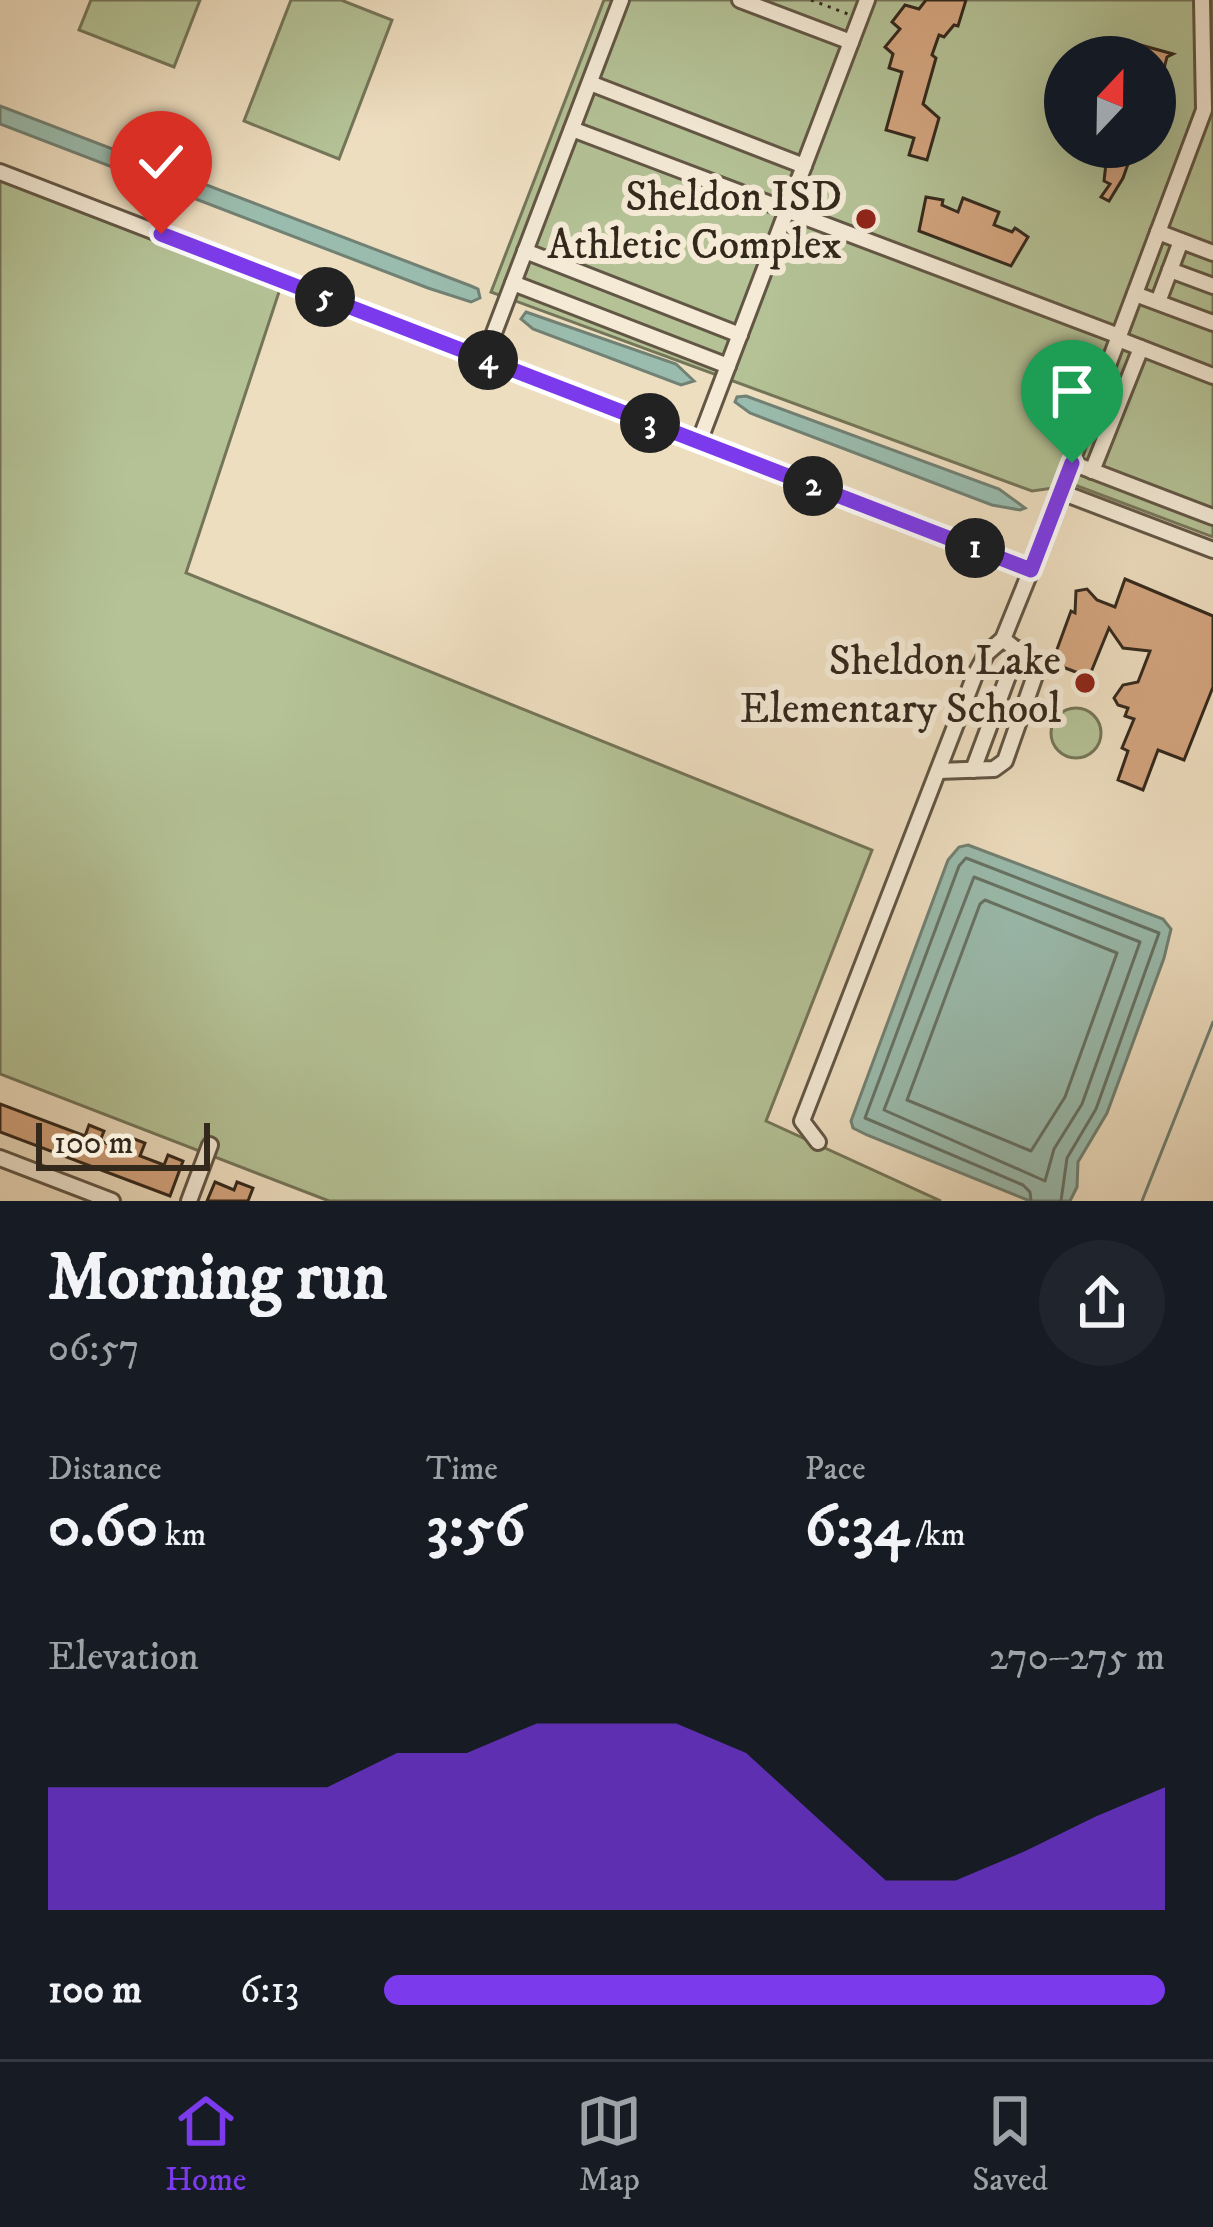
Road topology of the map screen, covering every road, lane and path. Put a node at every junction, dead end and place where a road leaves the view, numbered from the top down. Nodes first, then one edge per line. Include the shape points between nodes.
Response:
1 (621, 0) edge
2 (740, 0) edge
3 (811, 0) edge
4 (867, 0) edge
5 (1202, 0) edge
6 (860, 19) junction
7 (851, 42) junction
8 (590, 83) junction
9 (1208, 111) edge
10 (572, 129) junction
11 (804, 166) junction
12 (0, 172) edge
13 (788, 210) junction
14 (1158, 232) junction
15 (1181, 241) junction
16 (525, 251) junction
17 (1213, 254) edge
18 (1170, 270) junction
19 (513, 283) junction
20 (1213, 286) edge
21 (1135, 294) junction
22 (1158, 302) junction
23 (1213, 323) edge
24 (740, 335) junction
25 (1119, 337) junction
26 (1142, 348) junction
27 (484, 358) junction
28 (728, 366) junction
29 (1213, 376) edge
30 (700, 442) junction
31 (1072, 463) junction
32 (1092, 471) junction
33 (1060, 492) junction
34 (1213, 517) edge
35 (1213, 550) edge
36 (1031, 570) junction
37 (1004, 639) junction
38 (1018, 649) junction
39 (973, 770) junction
40 (938, 771) junction
41 (818, 1142) dead end
42 (210, 1145) dead end
43 (0, 1159) edge
44 (110, 1201) edge
45 (189, 1201) edge

1 - 8 street
2 - 7 street
3 - 6 path
4 - 6 street
5 - 9 street
6 - 7 street
7 - 11 street
8 - 10 street
8 - 11 street
9 - 14 street
10 - 13 street
10 - 16 street
11 - 13 street
12 - 27 street
13 - 24 street
13 - 25 street
14 - 15 street
14 - 21 street
15 - 17 street
15 - 18 street
16 - 19 street
16 - 24 street
18 - 20 street
18 - 22 street
19 - 27 street
19 - 28 street
21 - 22 street
21 - 25 street
22 - 23 street
24 - 28 street
25 - 26 street
25 - 31 street
26 - 29 street
26 - 32 street
27 - 30 street
28 - 30 street
30 - 36 street
31 - 32 street
31 - 33 street
32 - 34 street
33 - 35 street
33 - 36 street
36 - 37 street
37 - 38 street
37 - 40 street via 975,675
38 - 39 street
38 - 39 street via 1038,667 1005,761
39 - 40 street
40 - 41 street via 802,1121
42 - 45 street
43 - 44 street

